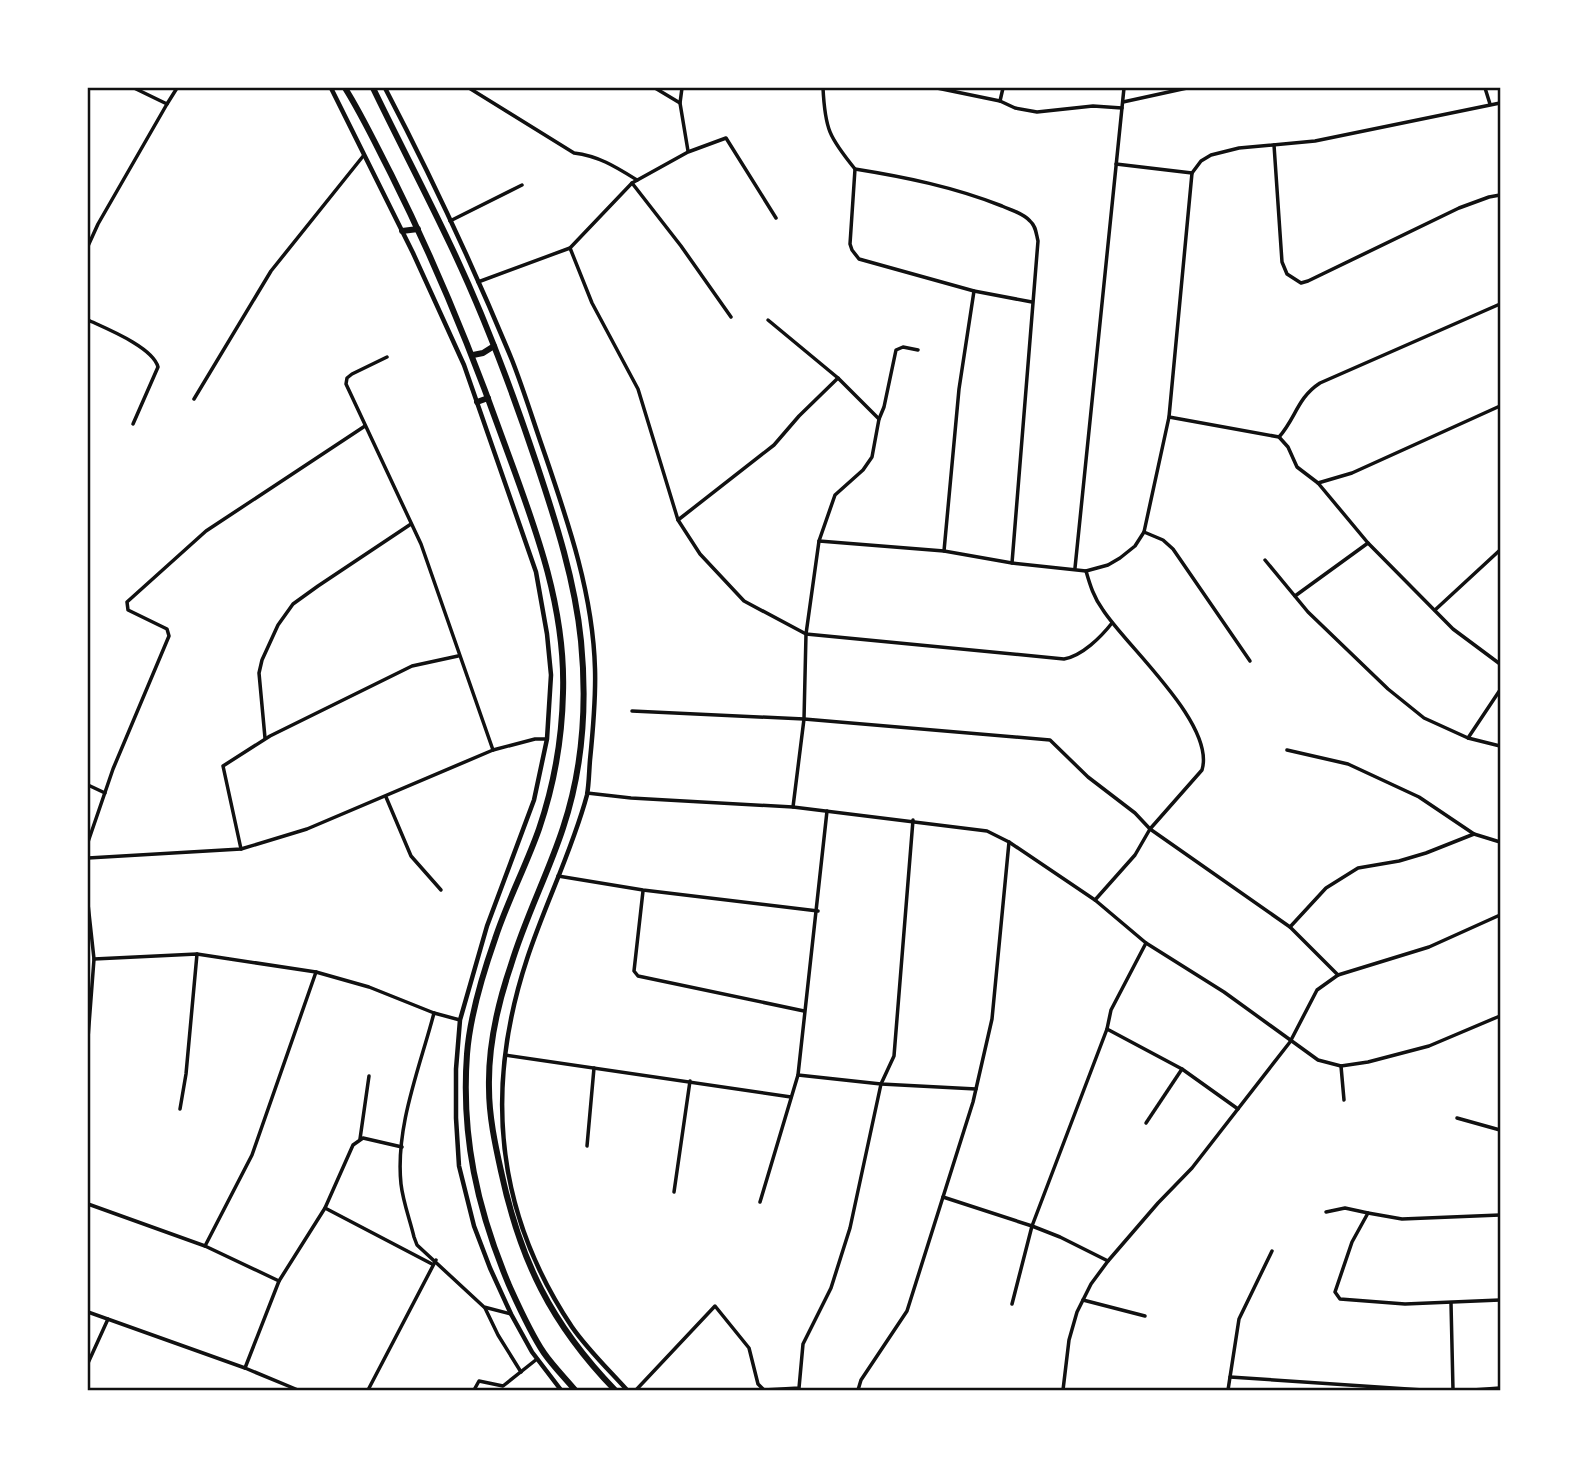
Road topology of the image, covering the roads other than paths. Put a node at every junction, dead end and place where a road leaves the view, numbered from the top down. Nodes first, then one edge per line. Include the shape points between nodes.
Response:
1 (134, 88) edge
2 (177, 88) edge
3 (331, 88) edge
4 (345, 88) edge
5 (373, 88) edge
6 (385, 88) edge
7 (469, 88) edge
8 (655, 88) edge
9 (682, 88) edge
10 (823, 88) edge
11 (937, 88) edge
12 (1003, 88) edge
13 (1124, 88) edge
14 (1187, 88) edge
15 (1485, 88) edge
16 (947, 89) edge
17 (1000, 101) junction
18 (680, 103) junction
19 (1500, 103) edge
20 (167, 104) junction
21 (1490, 104) junction
22 (1123, 105) junction
23 (1274, 145) junction
24 (688, 152) junction
25 (365, 153) junction
26 (1116, 164) junction
27 (855, 169) junction
28 (1192, 173) junction
29 (637, 180) junction
30 (632, 183) junction
31 (523, 186) dead end
32 (1500, 195) edge
33 (776, 218) dead end
34 (450, 221) junction
35 (418, 229) junction
36 (402, 231) junction
37 (88, 246) edge
38 (570, 248) junction
39 (478, 282) junction
40 (974, 291) junction
41 (1032, 302) junction
42 (1500, 304) edge
43 (731, 317) dead end
44 (88, 320) edge
45 (768, 320) dead end
46 (494, 346) junction
47 (918, 349) dead end
48 (473, 355) junction
49 (387, 357) dead end
50 (838, 378) junction
51 (488, 398) junction
52 (194, 399) dead end
53 (477, 402) junction
54 (1500, 406) edge
55 (1169, 417) junction
56 (878, 419) junction
57 (132, 424) dead end
58 (365, 426) junction
59 (1279, 437) junction
60 (1318, 483) junction
61 (678, 520) junction
62 (411, 524) junction
63 (1144, 532) junction
64 (818, 541) junction
65 (1368, 543) junction
66 (1500, 550) edge
67 (944, 551) junction
68 (1265, 560) dead end
69 (1012, 563) junction
70 (1075, 568) junction
71 (1086, 571) junction
72 (1295, 596) junction
73 (1435, 611) junction
74 (1112, 623) junction
75 (806, 634) junction
76 (458, 656) junction
77 (1250, 661) dead end
78 (1500, 664) edge
79 (1500, 690) edge
80 (632, 711) dead end
81 (804, 719) junction
82 (1468, 738) junction
83 (265, 739) junction
84 (547, 739) junction
85 (1500, 746) edge
86 (493, 750) junction
87 (1287, 751) dead end
88 (88, 785) edge
89 (105, 793) junction
90 (587, 793) junction
91 (386, 797) junction
92 (793, 807) junction
93 (827, 811) junction
94 (913, 820) junction
95 (1150, 829) junction
96 (1474, 834) junction
97 (88, 842) edge
98 (1009, 842) junction
99 (1500, 842) edge
100 (241, 849) junction
101 (88, 858) edge
102 (558, 876) junction
103 (441, 890) dead end
104 (643, 890) junction
105 (1095, 900) junction
106 (88, 904) edge
107 (818, 911) junction
108 (1500, 915) edge
109 (1290, 927) junction
110 (1146, 943) junction
111 (197, 954) junction
112 (94, 959) junction
113 (316, 972) junction
114 (1338, 975) junction
115 (804, 1011) junction
116 (434, 1013) junction
117 (1500, 1016) edge
118 (460, 1020) junction
119 (1107, 1029) junction
120 (88, 1038) edge
121 (1290, 1042) junction
122 (503, 1055) junction
123 (1341, 1066) junction
124 (594, 1069) junction
125 (1182, 1069) junction
126 (798, 1075) junction
127 (369, 1076) dead end
128 (690, 1082) junction
129 (881, 1084) junction
130 (976, 1089) junction
131 (791, 1097) junction
132 (1344, 1100) dead end
133 (180, 1109) dead end
134 (1238, 1110) junction
135 (1457, 1118) dead end
136 (1146, 1123) dead end
137 (1500, 1130) edge
138 (360, 1139) junction
139 (587, 1146) dead end
140 (402, 1147) junction
141 (674, 1192) dead end
142 (943, 1197) junction
143 (760, 1202) dead end
144 (88, 1204) edge
145 (326, 1208) junction
146 (1326, 1212) dead end
147 (1368, 1213) junction
148 (1500, 1214) edge
149 (1032, 1226) junction
150 (205, 1246) junction
151 (1272, 1251) dead end
152 (436, 1260) junction
153 (1108, 1261) junction
154 (432, 1265) junction
155 (279, 1281) junction
156 (1083, 1300) junction
157 (1500, 1300) edge
158 (1451, 1303) junction
159 (1012, 1304) dead end
160 (485, 1308) junction
161 (88, 1312) edge
162 (511, 1314) junction
163 (1144, 1316) dead end
164 (108, 1319) junction
165 (537, 1359) junction
166 (88, 1363) edge
167 (245, 1368) junction
168 (521, 1372) junction
169 (1230, 1377) junction
170 (1500, 1388) edge
171 (298, 1391) edge
172 (368, 1391) edge
173 (474, 1391) edge
174 (561, 1391) edge
175 (575, 1391) edge
176 (615, 1391) edge
177 (627, 1391) edge
178 (636, 1391) edge
179 (858, 1391) edge
180 (1062, 1391) edge
181 (1228, 1391) edge
182 (1423, 1391) edge
183 (1452, 1391) edge
184 (1473, 1391) edge

1 - 20 street
2 - 20 street
3 - 25 street
4 - 35 main road
5 - 46 main road via 451,246
6 - 34 street
7 - 29 street via 574,153 606,161
8 - 18 street
9 - 18 street
10 - 27 street via 832,141
11 - 16 street
12 - 17 street
13 - 22 street
14 - 22 street
15 - 21 street
16 - 17 street
17 - 22 street via 1037,112
18 - 24 street
19 - 21 street
20 - 37 street
21 - 23 street via 1315,141
22 - 26 street
23 - 28 street via 1211,155
23 - 32 street via 1282,262 1287,274 1301,283 1459,208
24 - 29 street
24 - 33 street via 726,138
25 - 36 street
25 - 52 street via 271,271
26 - 28 street
26 - 70 street
27 - 40 street via 850,244 856,256
27 - 41 street via 964,191 1027,218 1038,241
28 - 55 street
29 - 30 street
30 - 38 street
30 - 43 street
31 - 34 street
34 - 39 street
35 - 36 main road
35 - 48 main road
36 - 53 street
38 - 39 street
38 - 61 street via 592,303 638,389
39 - 90 street via 513,363 583,574 595,668
40 - 41 street
40 - 67 street via 959,389
41 - 69 street
42 - 59 street via 1320,383 1301,398
44 - 57 street via 134,343 157,361
45 - 50 street
46 - 48 main road
46 - 176 main road via 553,515 574,596 584,682 573,792 510,965 494,1032 489,1088 495,1145 509,1209 530,1270 550,1309 588,1363
47 - 56 street via 896,350
48 - 51 main road
49 - 58 street via 347,378
50 - 56 street
50 - 61 street via 774,445
51 - 53 main road
51 - 175 main road via 554,595 564,691 551,788 477,995 467,1051 468,1138 480,1207 494,1249 543,1352
53 - 84 street via 536,572 551,675
54 - 60 street via 1352,473
55 - 59 street
55 - 63 street
56 - 64 street via 872,457 835,495
58 - 62 street
58 - 89 street via 206,531 127,602 128,610 167,629 169,636
59 - 60 street via 1301,471
60 - 65 street
61 - 75 street via 700,554 744,601
62 - 76 street
62 - 83 street via 293,604 278,625 259,673
63 - 71 street via 1120,558
63 - 77 street via 1173,549
64 - 67 street
64 - 75 street
65 - 72 street
65 - 73 street
66 - 73 street
67 - 69 street
68 - 72 street
69 - 70 street
70 - 71 street
71 - 74 street via 1093,594
72 - 82 street via 1388,689 1424,718
73 - 78 street
74 - 75 street via 1067,659
74 - 95 street via 1165,684 1194,728 1204,757 1202,770
75 - 81 street
76 - 83 street via 412,666
76 - 86 street
79 - 82 street
80 - 81 street
81 - 92 street
81 - 95 street via 1050,740
82 - 85 street
83 - 100 street via 223,767
84 - 86 street
84 - 118 street via 534,800 487,926
86 - 91 street
87 - 96 street via 1359,770 1419,797
88 - 89 street
89 - 97 street
90 - 92 street
90 - 102 street
91 - 100 street
91 - 103 street via 411,856
92 - 93 street
93 - 94 street
93 - 107 street
94 - 98 street via 987,831
94 - 129 street via 894,1056
95 - 105 street via 1135,855
95 - 109 street
96 - 99 street
96 - 109 street via 1399,861 1358,868 1326,888
98 - 105 street
98 - 130 street via 992,1018
100 - 101 street
102 - 104 street
102 - 122 street via 526,961
104 - 107 street
104 - 115 street via 634,971 638,975
105 - 110 street
106 - 112 street
107 - 115 street
108 - 114 street via 1429,947
109 - 114 street
110 - 119 street via 1111,1010
110 - 121 street via 1224,992
111 - 112 street
111 - 113 street
111 - 133 street
112 - 120 street
113 - 116 street
113 - 150 street via 252,1155
114 - 121 street via 1317,990
115 - 126 street
116 - 118 street
116 - 140 street
117 - 123 street via 1429,1046
118 - 162 street via 456,1069 459,1166 474,1226
119 - 125 street
119 - 149 street
121 - 123 street via 1318,1060
121 - 134 street
122 - 124 street
122 - 177 street via 503,1137 512,1192 531,1253 572,1327
123 - 132 street
124 - 128 street
124 - 139 street
125 - 134 street
125 - 136 street
126 - 129 street
126 - 131 street
127 - 138 street
128 - 131 street
128 - 141 street
129 - 130 street
129 - 178 street via 850,1228 831,1288 803,1343 799,1388 764,1390 758,1384 749,1348 715,1306
130 - 142 street
131 - 143 street
134 - 153 street
135 - 137 street
138 - 140 street
138 - 145 street via 353,1145
140 - 152 street via 401,1182 414,1237
142 - 149 street
142 - 179 street via 907,1311
144 - 150 street
145 - 154 street
145 - 155 street
146 - 147 street via 1345,1208
147 - 148 street via 1402,1219
147 - 158 street via 1352,1242 1337,1296 1405,1304
149 - 153 street
149 - 159 street
150 - 155 street
151 - 169 street via 1239,1319
152 - 154 street
152 - 160 street
153 - 156 street
154 - 172 street
155 - 167 street
156 - 163 street
156 - 180 street via 1069,1340
157 - 158 street
158 - 183 street
160 - 162 street
160 - 168 street
161 - 164 street
162 - 165 street
164 - 166 street
164 - 167 street
165 - 168 street
165 - 174 street
167 - 171 street
168 - 173 street via 501,1387 478,1381
169 - 181 street
169 - 182 street
170 - 184 street

